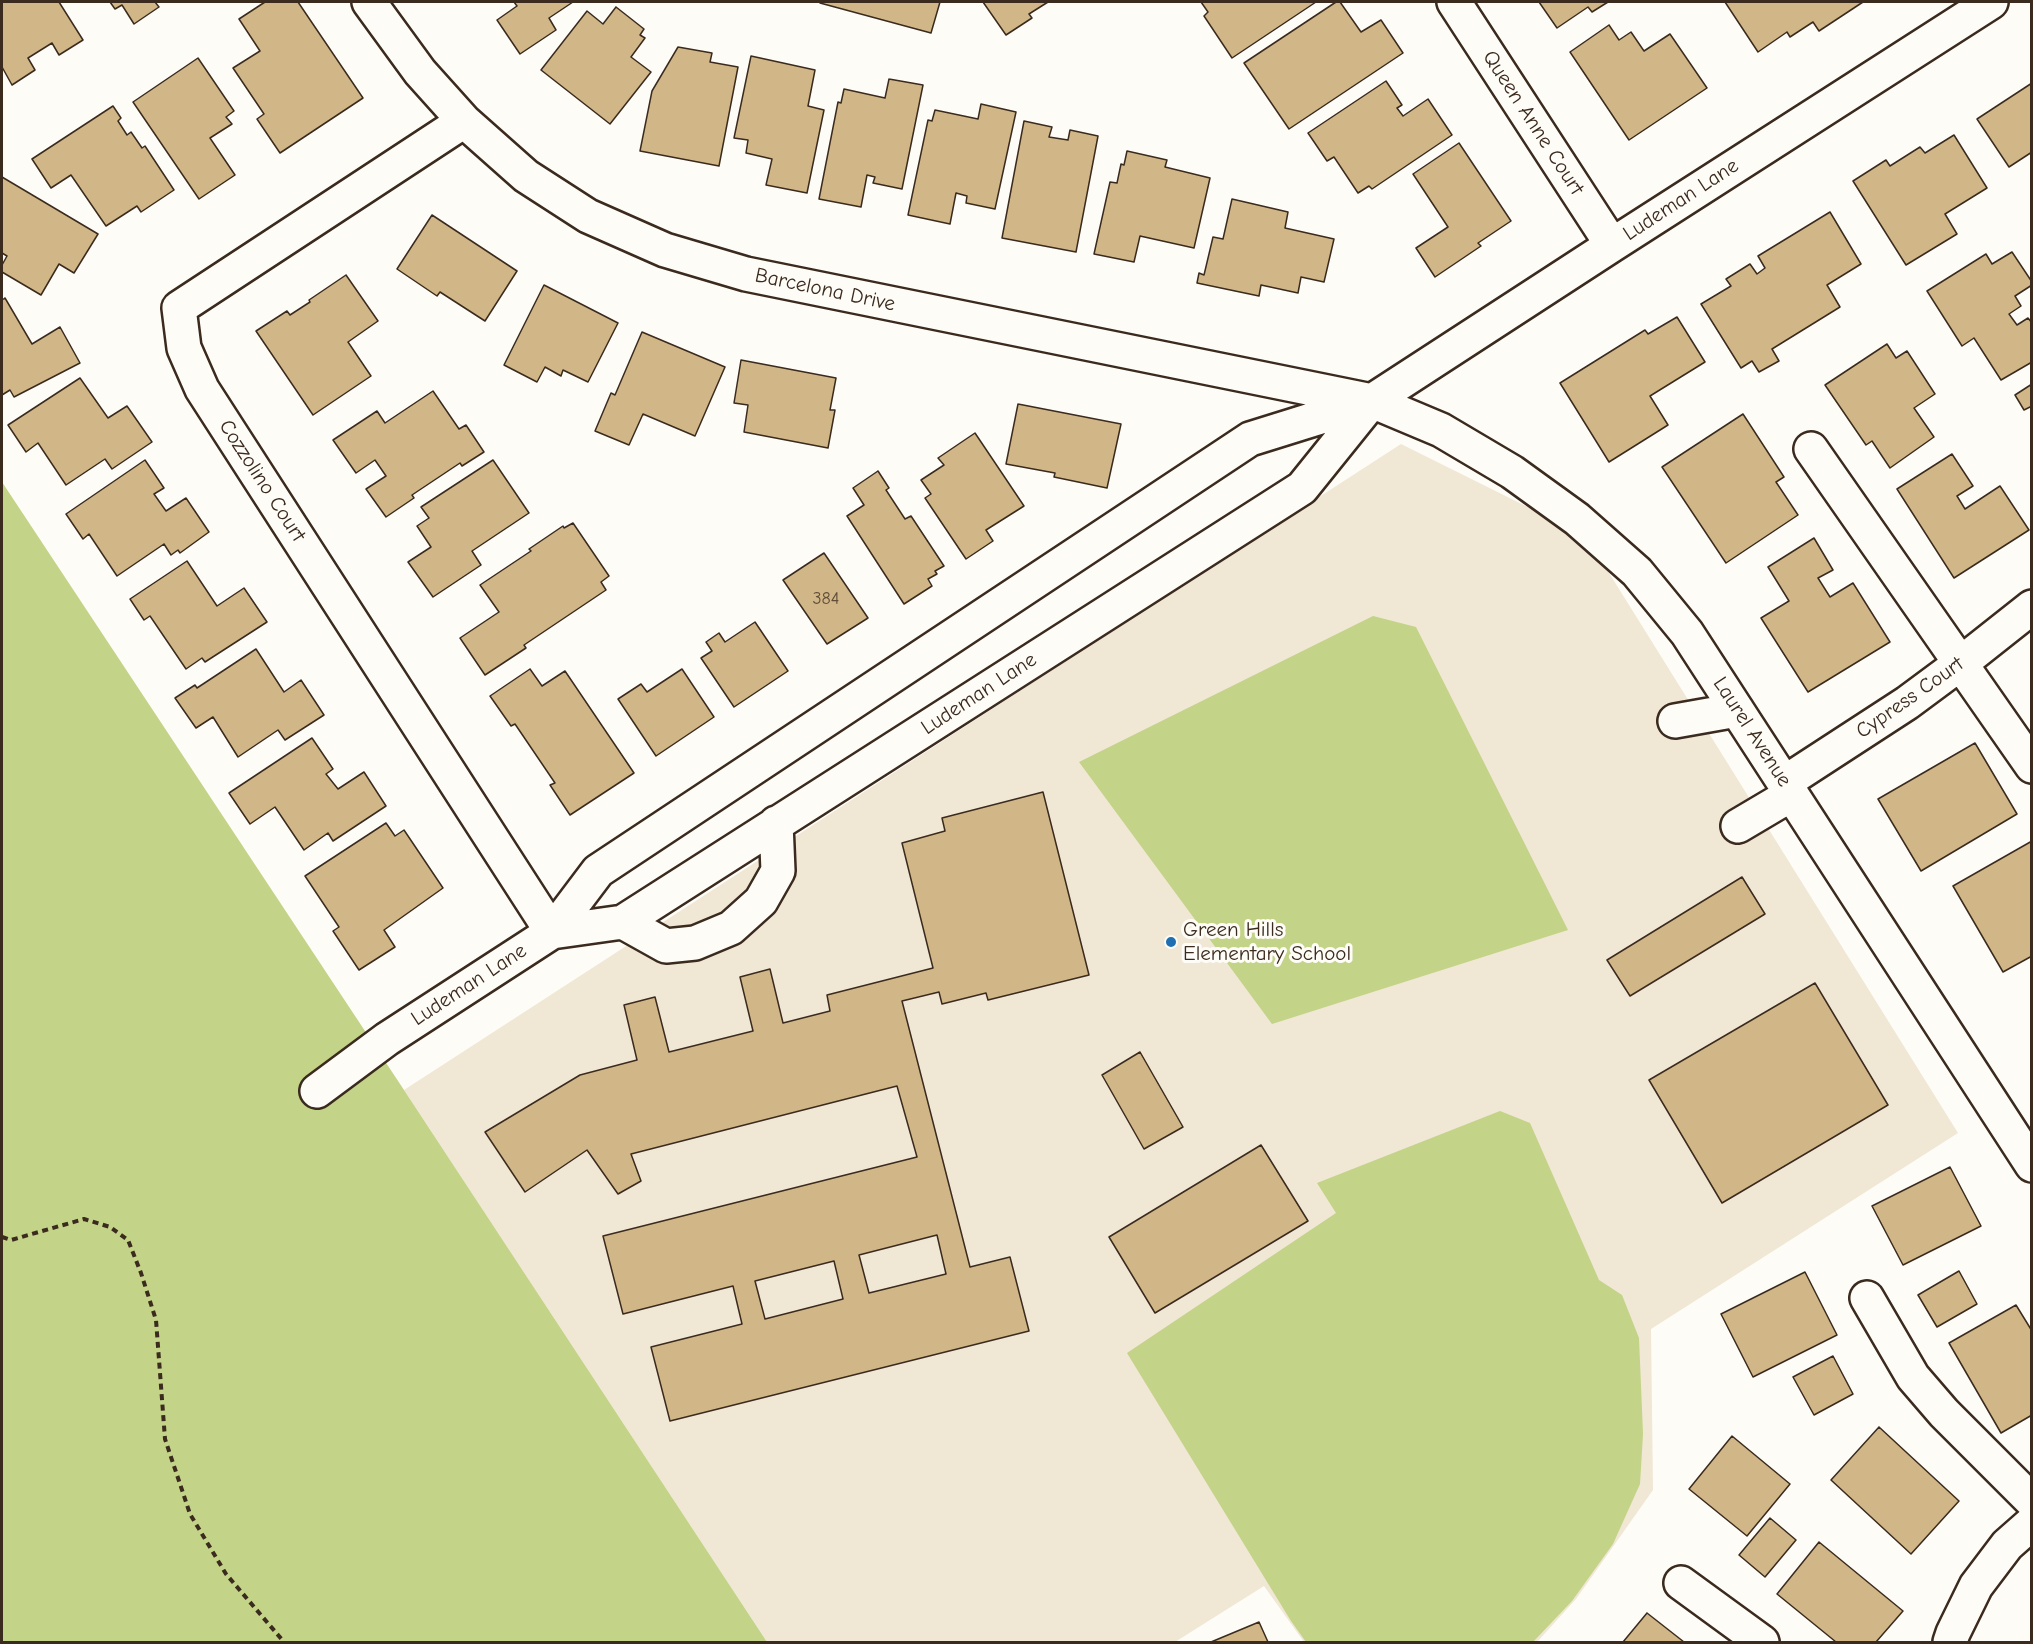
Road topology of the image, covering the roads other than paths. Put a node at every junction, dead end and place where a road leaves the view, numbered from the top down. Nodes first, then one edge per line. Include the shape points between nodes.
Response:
1 (369, 2) edge
2 (1454, 2) edge
3 (1973, 6) edge
4 (464, 121) junction
5 (1612, 245) junction
6 (1372, 401) junction
7 (1811, 449) dead end
8 (2031, 607) edge
9 (1960, 663) junction
10 (1737, 710) junction
11 (1675, 722) dead end
12 (2031, 766) edge
13 (1788, 788) junction
14 (776, 823) junction
15 (1738, 826) dead end
16 (623, 922) junction
17 (552, 932) junction
18 (317, 1091) dead end
19 (2031, 1165) edge
20 (1867, 1298) dead end
21 (2031, 1502) edge
22 (2031, 1523) edge
23 (1681, 1583) dead end
24 (1762, 1642) edge
25 (1950, 1642) edge

1 - 4 street, Barcelona Drive via 420,72
2 - 5 street, Queen Anne Court
3 - 5 street, Ludeman Lane
4 - 6 street, Barcelona Drive via 526,176 588,216 665,250 746,274
4 - 17 street, Cozzolino Court via 179,309 184,348 202,388
5 - 6 street, Ludeman Lane
6 - 10 street, Laurel Avenue via 1441,430 1512,472 1577,519 1637,572 1687,633
6 - 14 street, Ludeman Lane via 1302,488
6 - 17 street, Ludeman Lane via 1250,439 598,871
7 - 9 street
8 - 9 street, Cypress Court
9 - 12 street
9 - 13 street, Cypress Court
10 - 11 street
10 - 13 street, Laurel Avenue
13 - 15 street, Cypress Court
13 - 19 street, Laurel Avenue
14 - 16 street, Ludeman Lane
14 - 16 street via 777,871 761,901 731,928 695,943 666,946
16 - 17 street, Ludeman Lane
17 - 18 street, Ludeman Lane via 387,1039
20 - 21 street via 1913,1377
22 - 25 street via 2007,1545 1976,1586
23 - 24 street

